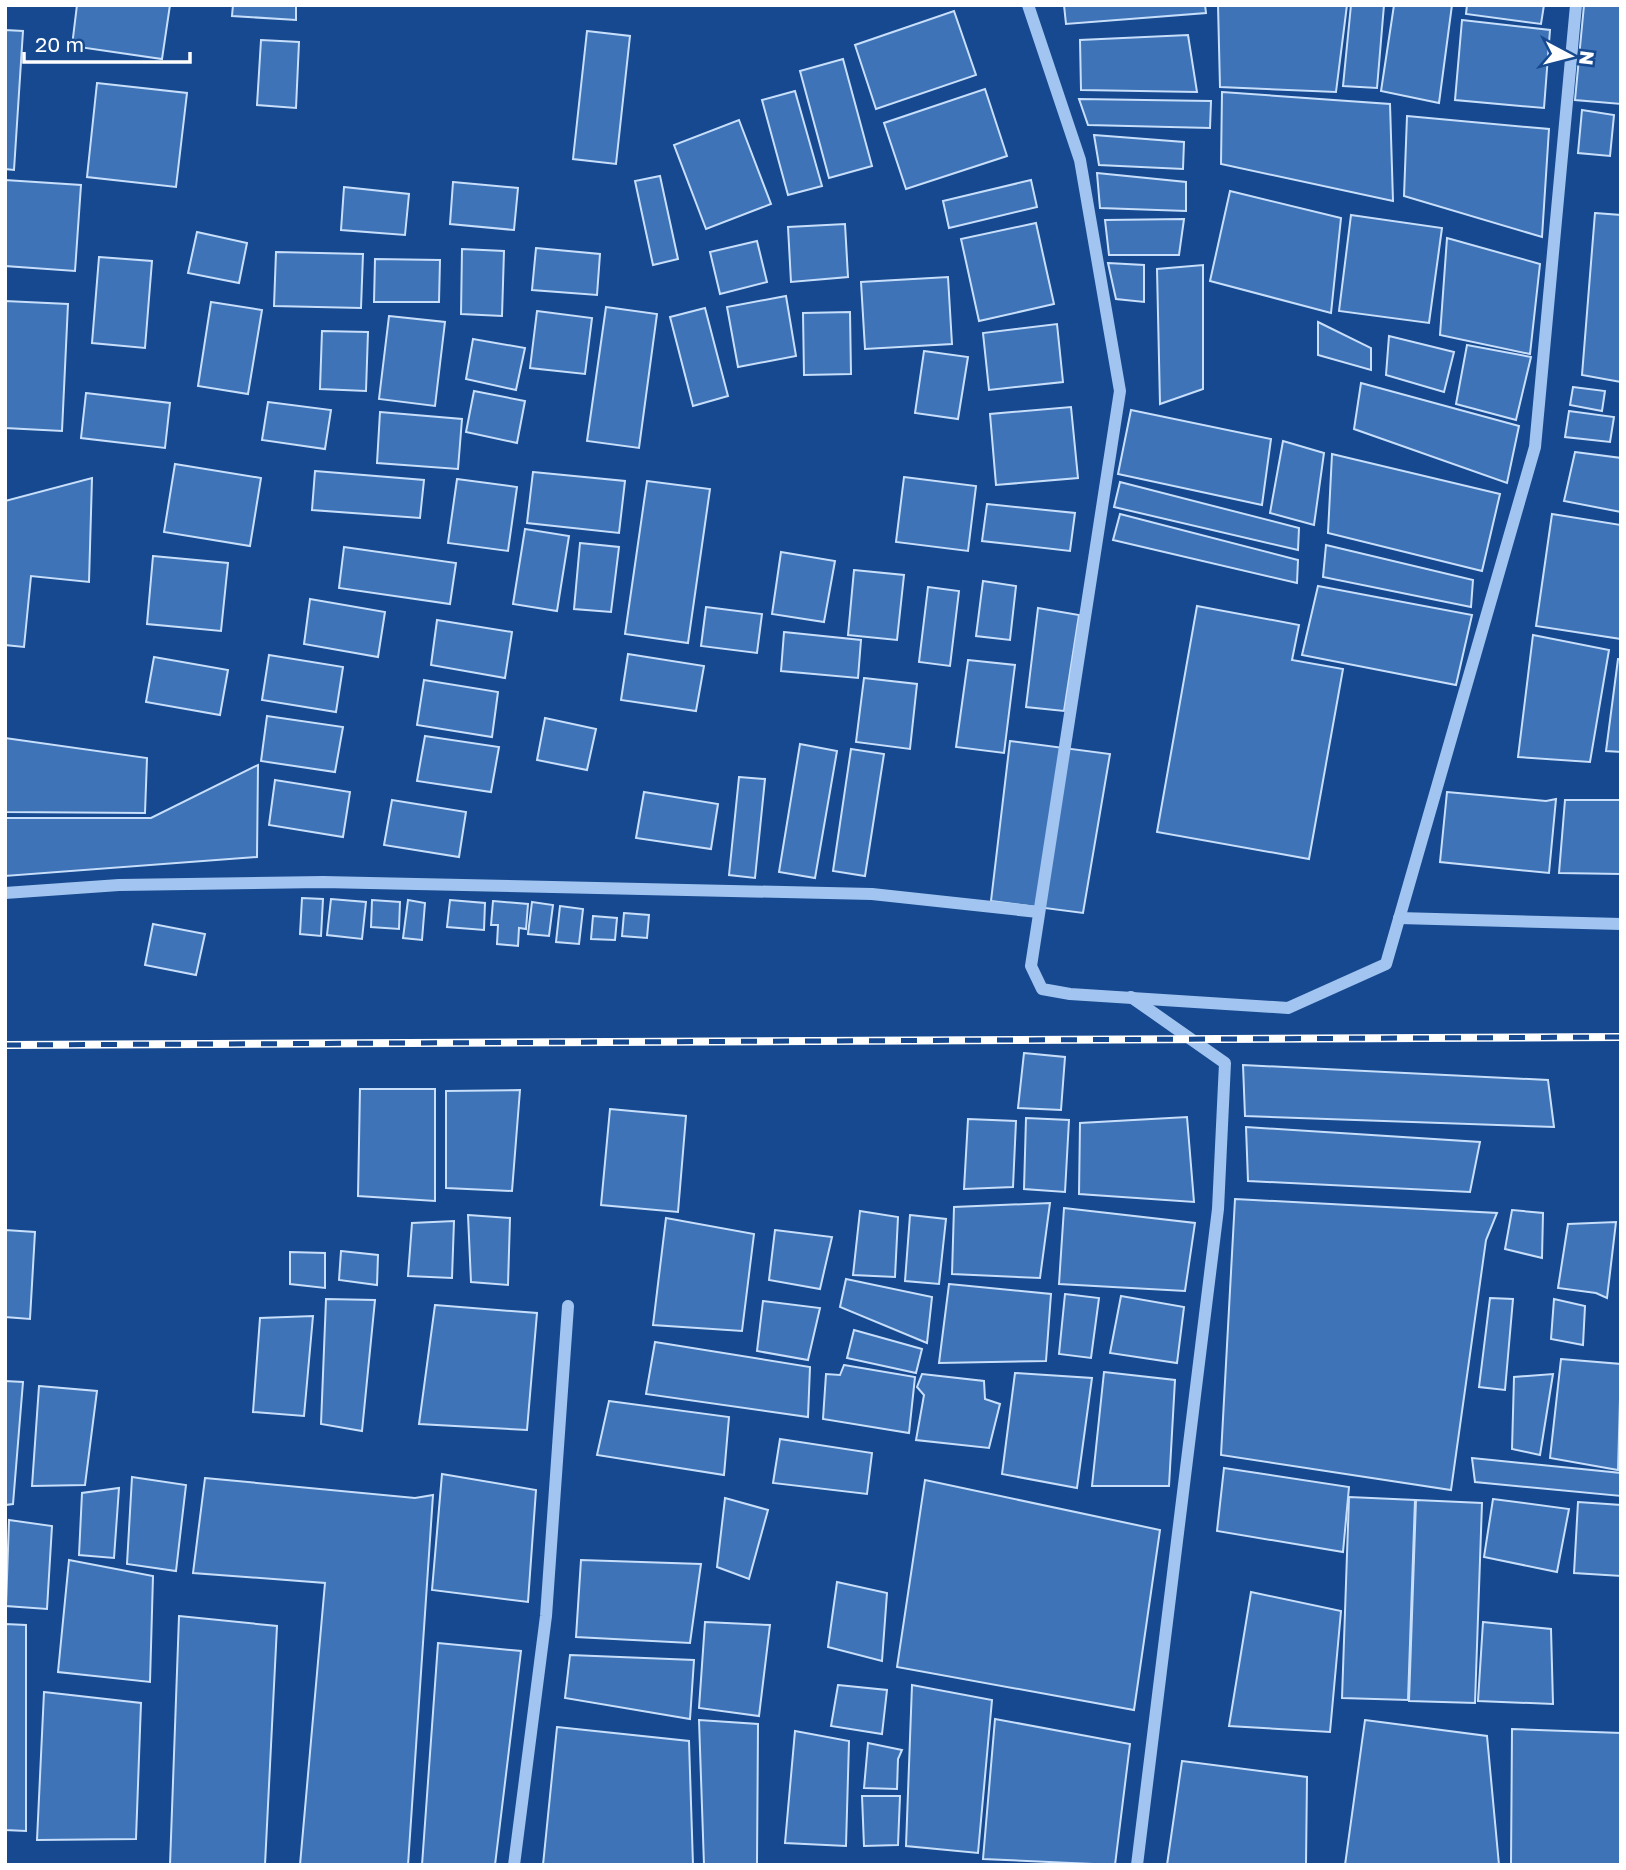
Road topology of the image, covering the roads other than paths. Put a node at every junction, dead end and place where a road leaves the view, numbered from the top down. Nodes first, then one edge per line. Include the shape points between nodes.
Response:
1 (1028, 5) edge
2 (1576, 5) edge
3 (5, 893) edge
4 (1038, 912) junction
5 (1399, 918) junction
6 (1621, 924) edge
7 (1131, 997) junction
8 (568, 1306) dead end
9 (514, 1865) edge
10 (1137, 1865) edge

1 - 4 street via 1080,160 1120,391
2 - 5 street via 1535,447
3 - 4 street via 119,885 324,883 872,894
4 - 7 street via 1031,966 1042,989
5 - 6 street
5 - 7 street via 1386,964 1288,1008
7 - 10 street via 1224,1063 1218,1209
8 - 9 street via 546,1616

